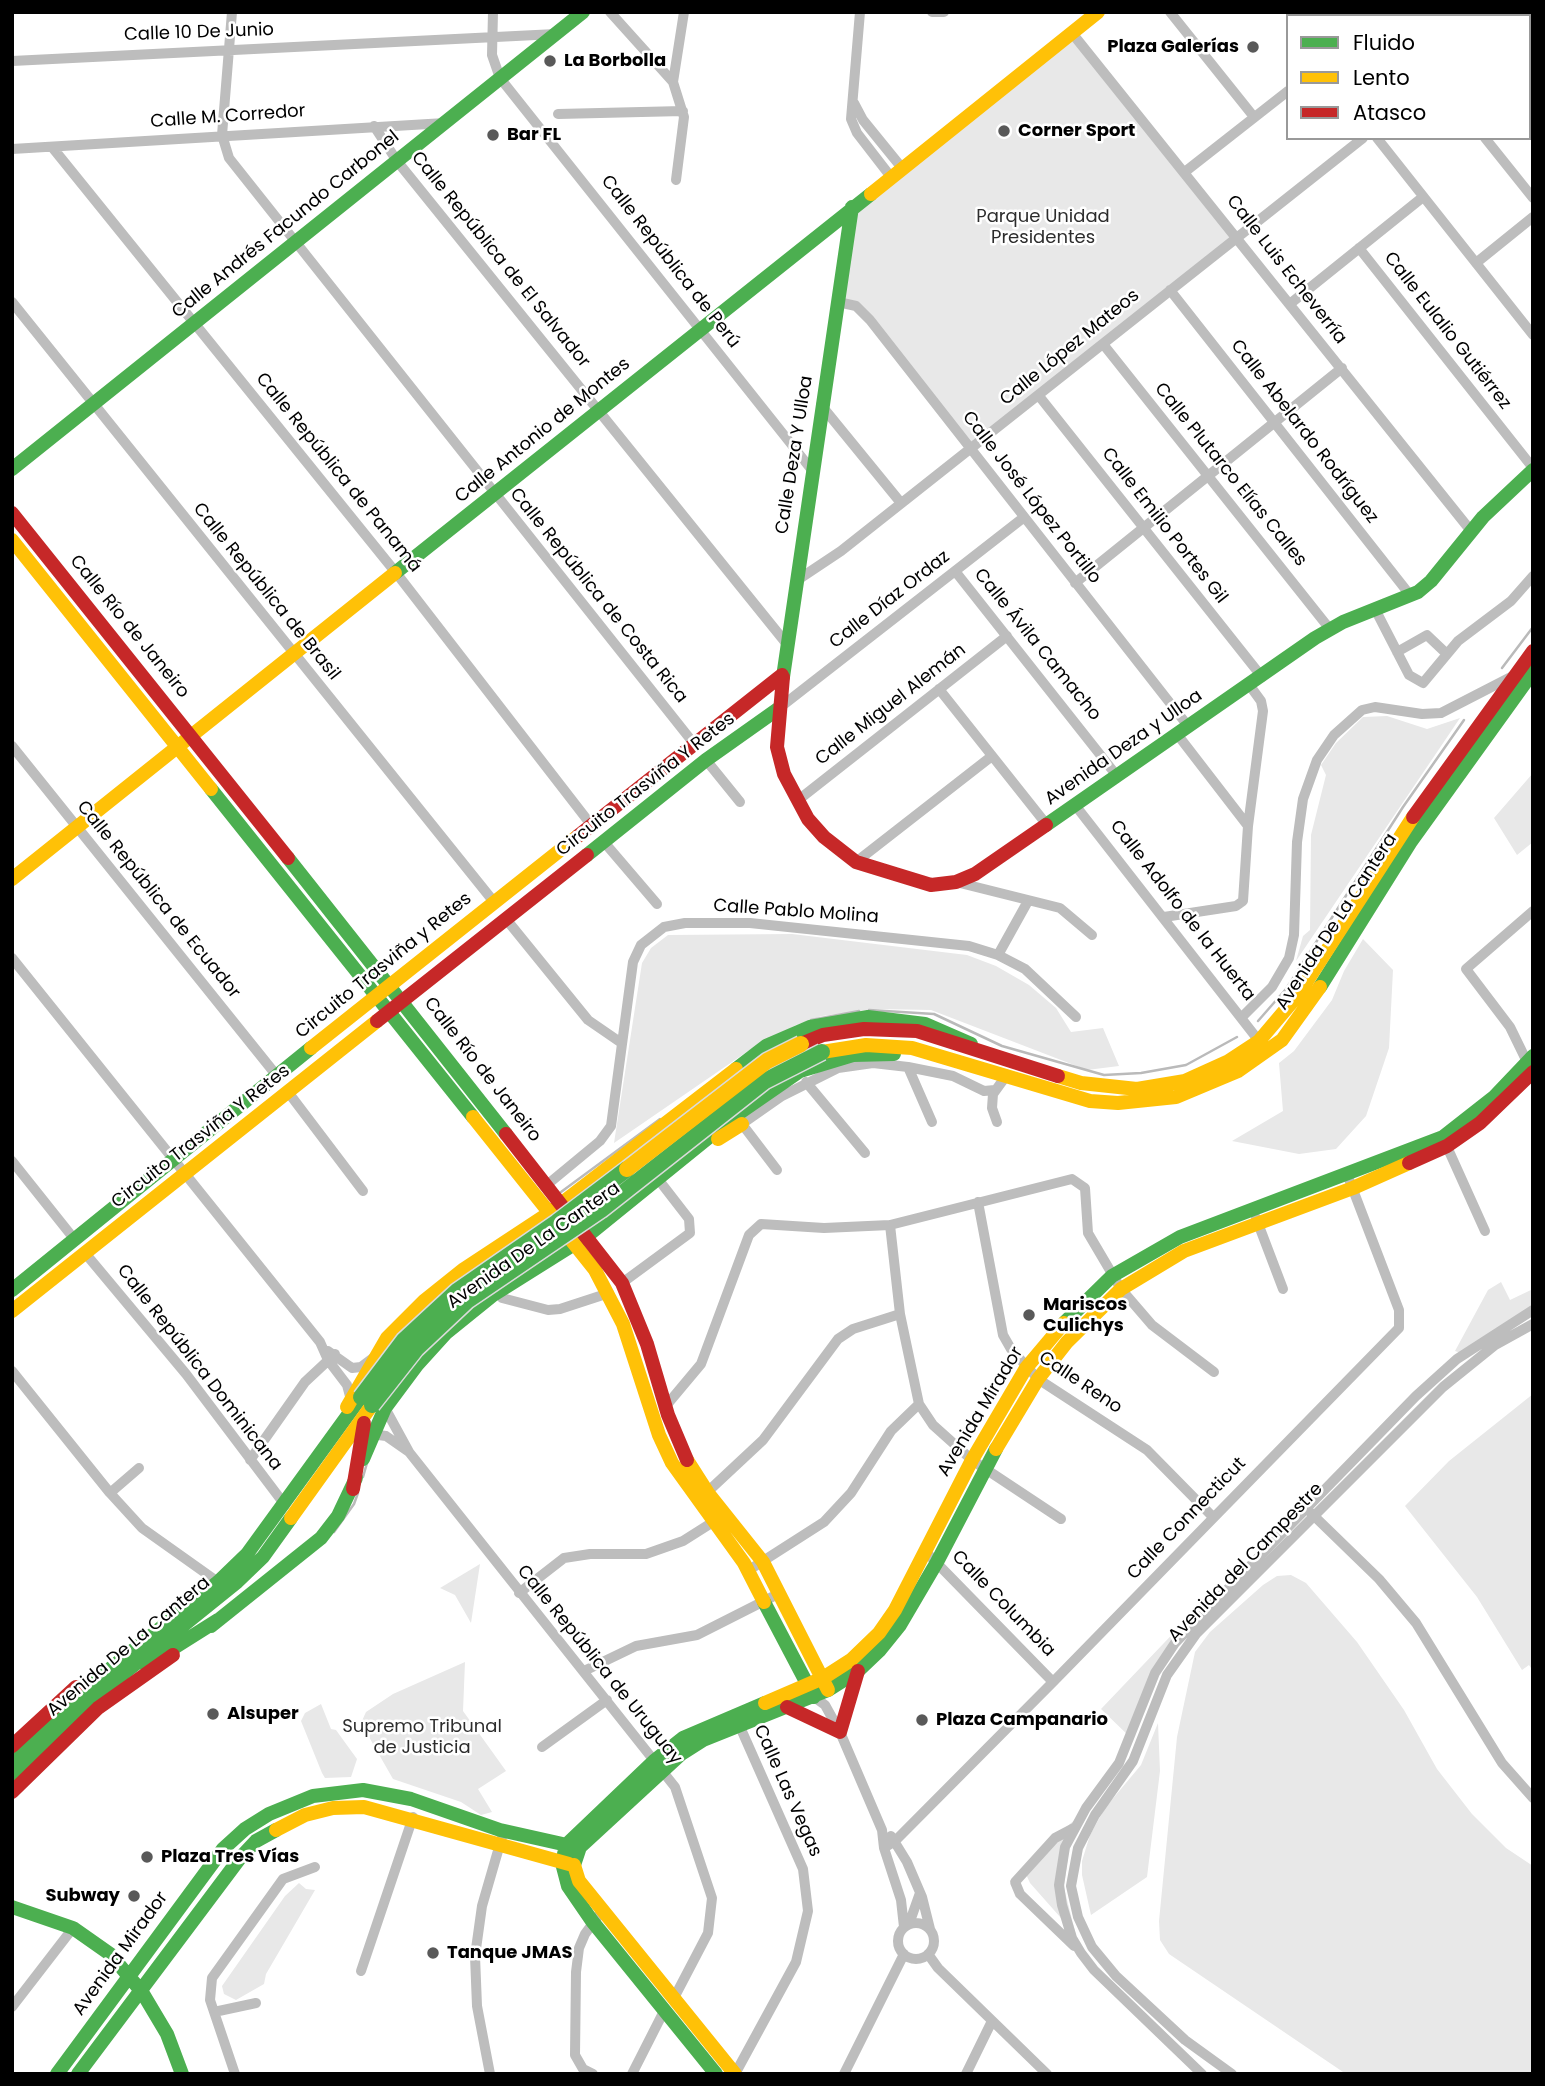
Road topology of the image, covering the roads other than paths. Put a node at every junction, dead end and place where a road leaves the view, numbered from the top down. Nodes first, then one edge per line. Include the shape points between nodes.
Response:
1 (232, 12) edge
2 (493, 12) edge
3 (583, 12) edge
4 (610, 12) edge
5 (684, 12) edge
6 (860, 12) edge
7 (932, 12) edge
8 (944, 12) edge
9 (1098, 12) edge
10 (1172, 15) edge
11 (1072, 33) junction
12 (556, 34) junction
13 (491, 38) junction
14 (229, 50) junction
15 (12, 61) edge
16 (500, 78) junction
17 (674, 82) junction
18 (1286, 92) edge
19 (683, 111) junction
20 (558, 114) dead end
21 (1254, 117) junction
22 (445, 122) junction
23 (374, 126) junction
24 (222, 135) junction
25 (1360, 140) edge
26 (1379, 140) edge
27 (1487, 140) edge
28 (52, 147) junction
29 (12, 149) edge
30 (397, 161) junction
31 (896, 172) junction
32 (1186, 172) junction
33 (676, 180) dead end
34 (1423, 197) junction
35 (1533, 198) edge
36 (852, 207) junction
37 (1533, 217) edge
38 (1238, 236) junction
39 (295, 243) junction
40 (1359, 248) junction
41 (1476, 263) junction
42 (1170, 290) junction
43 (12, 302) edge
44 (838, 302) junction
45 (1291, 303) junction
46 (194, 323) junction
47 (699, 329) junction
48 (1533, 334) edge
49 (1103, 344) junction
50 (1342, 368) junction
51 (1039, 396) junction
52 (92, 405) junction
53 (821, 405) junction
54 (598, 412) junction
55 (1274, 422) junction
56 (971, 450) junction
57 (12, 469) edge
58 (811, 469) junction
59 (1533, 469) edge
60 (1209, 475) junction
61 (495, 495) junction
62 (901, 503) junction
63 (12, 513) edge
64 (1023, 518) junction
65 (1143, 528) junction
66 (1471, 531) junction
67 (12, 540) edge
68 (955, 571) junction
69 (397, 574) junction
70 (1533, 576) edge
71 (796, 581) junction
72 (1075, 583) junction
73 (1410, 595) junction
74 (1376, 609) junction
75 (1329, 628) junction
76 (1007, 636) junction
77 (786, 643) junction
78 (1533, 651) edge
79 (1397, 652) junction
80 (1447, 654) junction
81 (295, 655) junction
82 (1533, 672) edge
83 (782, 676) junction
84 (1514, 676) junction
85 (1256, 681) junction
86 (939, 689) junction
87 (778, 709) junction
88 (1183, 730) junction
89 (192, 736) junction
90 (695, 745) junction
91 (12, 746) edge
92 (178, 747) junction
93 (992, 756) junction
94 (706, 760) junction
95 (1117, 776) junction
96 (797, 801) junction
97 (740, 802) dead end
98 (1075, 805) junction
99 (1047, 825) junction
100 (592, 826) junction
101 (1248, 826) junction
102 (77, 827) junction
103 (604, 842) junction
104 (856, 862) junction
105 (12, 879) edge
106 (956, 882) junction
107 (1028, 901) junction
108 (494, 902) junction
109 (657, 904) dead end
110 (1533, 911) edge
111 (1164, 917) junction
112 (506, 919) junction
113 (1092, 935) dead end
114 (998, 955) junction
115 (12, 958) edge
116 (383, 989) junction
117 (396, 1006) junction
118 (1242, 1016) junction
119 (1076, 1017) dead end
120 (1259, 1041) junction
121 (620, 1042) junction
122 (986, 1052) junction
123 (951, 1058) junction
124 (908, 1067) junction
125 (1531, 1068) edge
126 (277, 1076) junction
127 (1006, 1076) junction
128 (806, 1082) junction
129 (995, 1090) junction
130 (288, 1092) junction
131 (1119, 1095) junction
132 (932, 1122) dead end
133 (997, 1122) dead end
134 (742, 1124) junction
135 (1445, 1142) junction
136 (864, 1153) dead end
137 (689, 1154) junction
138 (174, 1160) junction
139 (12, 1161) edge
140 (608, 1167) junction
141 (777, 1170) dead end
142 (185, 1174) junction
143 (658, 1179) junction
144 (1350, 1181) junction
145 (548, 1184) junction
146 (362, 1191) dead end
147 (630, 1202) junction
148 (978, 1202) junction
149 (556, 1208) junction
150 (1255, 1216) junction
151 (890, 1224) junction
152 (1485, 1231) dead end
153 (75, 1240) junction
154 (582, 1240) junction
155 (495, 1248) junction
156 (85, 1253) junction
157 (526, 1274) junction
158 (1116, 1282) junction
159 (622, 1283) junction
160 (1283, 1289) dead end
161 (12, 1290) edge
162 (609, 1293) junction
163 (502, 1298) dead end
164 (1533, 1310) edge
165 (12, 1311) edge
166 (900, 1314) junction
167 (1533, 1324) edge
168 (330, 1355) junction
169 (373, 1358) junction
170 (12, 1371) edge
171 (1214, 1372) dead end
172 (1032, 1374) junction
173 (1420, 1400) junction
174 (919, 1404) junction
175 (367, 1405) junction
176 (665, 1407) junction
177 (371, 1434) junction
178 (409, 1452) junction
179 (250, 1460) junction
180 (972, 1460) junction
181 (139, 1468) dead end
182 (986, 1469) junction
183 (353, 1489) junction
184 (110, 1493) junction
185 (702, 1496) junction
186 (285, 1505) junction
187 (1311, 1512) junction
188 (1213, 1517) junction
189 (1060, 1519) dead end
190 (713, 1522) junction
191 (931, 1557) junction
192 (756, 1566) junction
193 (218, 1582) junction
194 (519, 1592) junction
195 (772, 1597) junction
196 (218, 1620) junction
197 (168, 1622) junction
198 (801, 1654) junction
199 (854, 1666) junction
200 (128, 1669) junction
201 (584, 1671) junction
202 (1053, 1682) junction
203 (820, 1691) junction
204 (607, 1700) junction
205 (78, 1702) junction
206 (787, 1702) junction
207 (737, 1720) junction
208 (840, 1732) junction
209 (12, 1746) edge
210 (542, 1746) dead end
211 (12, 1760) edge
212 (658, 1765) junction
213 (12, 1777) edge
214 (12, 1792) edge
215 (1533, 1798) edge
216 (1091, 1812) junction
217 (414, 1817) junction
218 (1075, 1827) junction
219 (881, 1830) junction
220 (501, 1838) junction
221 (896, 1840) junction
222 (573, 1846) junction
223 (884, 1848) junction
224 (568, 1864) junction
225 (315, 1867) dead end
226 (919, 1889) junction
227 (899, 1891) junction
228 (12, 1907) edge
229 (597, 1916) junction
230 (907, 1926) junction
231 (73, 1928) junction
232 (930, 1929) junction
233 (1081, 1953) junction
234 (904, 1954) junction
235 (928, 1954) junction
236 (1103, 1960) junction
237 (1094, 1970) junction
238 (361, 1971) dead end
239 (130, 1974) junction
240 (142, 1992) junction
241 (256, 2003) dead end
242 (669, 2004) junction
243 (12, 2007) edge
244 (214, 2012) junction
245 (992, 2021) junction
246 (57, 2074) edge
247 (78, 2074) edge
248 (182, 2074) edge
249 (235, 2074) edge
250 (490, 2074) edge
251 (593, 2074) edge
252 (632, 2074) edge
253 (716, 2074) edge
254 (735, 2074) edge
255 (844, 2074) edge
256 (966, 2074) edge
257 (1046, 2074) edge
258 (1202, 2074) edge
259 (1232, 2074) edge

1 - 14 street
2 - 13 street
3 - 12 main road, Calle Andrés Facundo Carbonel
4 - 17 street
5 - 17 street
6 - 31 street via 853,125
7 - 8 street
9 - 11 main road, Calle Antonio de Montes
10 - 21 street
11 - 31 main road, Calle Antonio de Montes
11 - 32 street, Calle Luis Echeverría
12 - 13 street, Calle 10 De Junio
12 - 16 main road, Calle Andrés Facundo Carbonel
13 - 14 street, Calle 10 De Junio
13 - 16 street
14 - 15 street, Calle 10 De Junio
14 - 24 street
16 - 22 main road, Calle Andrés Facundo Carbonel
16 - 47 street, Calle República de Perú
17 - 19 street
18 - 21 street
19 - 20 street
19 - 33 street
21 - 32 street
22 - 23 street, Calle M. Corredor
22 - 30 main road, Calle Andrés Facundo Carbonel
23 - 24 street, Calle M. Corredor
23 - 30 street, Calle República de El Salvador
24 - 28 street, Calle M. Corredor
24 - 39 street, Calle República de Costa Rica via 229,158
25 - 38 street, Calle López Mateos
26 - 34 street
27 - 35 street
28 - 29 street, Calle M. Corredor
28 - 46 street, Calle República de Panamá
30 - 39 main road, Calle Andrés Facundo Carbonel
30 - 54 street, Calle República de El Salvador
31 - 36 main road, Calle Antonio de Montes
32 - 38 street, Calle Luis Echeverría
34 - 40 street
34 - 41 street
36 - 44 main road, Calle Deza Y Ulloa
36 - 47 main road, Calle Antonio de Montes
37 - 41 street
38 - 42 street, Calle López Mateos
38 - 45 street, Calle Luis Echeverría
39 - 46 main road, Calle Andrés Facundo Carbonel
39 - 61 street, Calle República de Costa Rica
40 - 45 street
40 - 59 street, Calle Eulalio Gutiérrez
41 - 48 street
42 - 49 street, Calle López Mateos
42 - 55 street, Calle Abelardo Rodríguez
43 - 52 street, Calle República de Brasil
44 - 53 main road, Calle Deza Y Ulloa
44 - 56 street, Calle José López Portillo via 862,310
45 - 50 street, Calle Luis Echeverría
46 - 52 main road, Calle Andrés Facundo Carbonel
46 - 69 street, Calle República de Panamá
47 - 54 main road, Calle Antonio de Montes
47 - 58 street, Calle República de Perú
49 - 51 street, Calle López Mateos
49 - 60 street, Calle Plutarco Elías Calles
50 - 55 street
50 - 66 street, Calle Luis Echeverría
51 - 56 street, Calle López Mateos
51 - 65 street, Calle Emilio Portes Gil
52 - 57 main road, Calle Andrés Facundo Carbonel
52 - 81 street, Calle República de Brasil
53 - 58 main road, Calle Deza Y Ulloa
53 - 62 street
54 - 61 main road, Calle Antonio de Montes
54 - 77 street, Calle República de El Salvador
55 - 60 street
55 - 73 street, Calle Abelardo Rodríguez
56 - 62 street, Calle López Mateos
56 - 64 street, Calle José López Portillo
58 - 71 main road, Calle Deza Y Ulloa
59 - 66 main road, Avenida Deza y Ulloa
60 - 65 street
60 - 75 street, Calle Plutarco Elías Calles
61 - 69 main road, Calle Antonio de Montes
61 - 90 street, Calle República de Costa Rica
62 - 71 street, Calle López Mateos
63 - 89 main road, Calle Río de Janeiro
64 - 68 street, Calle Díaz Ordaz
64 - 72 street, Calle José López Portillo
65 - 72 street
65 - 85 street, Calle Emilio Portes Gil
66 - 73 main road, Avenida Deza y Ulloa via 1431,581
67 - 92 main road, Calle Río de Janeiro
68 - 76 street, Calle Ávila Camacho
68 - 87 street, Calle Díaz Ordaz
69 - 81 main road, Calle Antonio de Montes
69 - 100 street, Calle República de Panamá
70 - 80 street via 1517,596 1465,634
71 - 77 main road, Calle Deza Y Ulloa
72 - 88 street, Calle José López Portillo
73 - 74 main road, Avenida Deza y Ulloa
74 - 75 main road, Avenida Deza y Ulloa
74 - 79 street
75 - 85 main road, Avenida Deza y Ulloa
76 - 86 street, Calle Miguel Alemán
76 - 95 street, Calle Ávila Camacho
77 - 83 main road, Calle Deza Y Ulloa
78 - 84 main road, Avenida De La Cantera
79 - 80 street via 1427,635
79 - 80 street via 1409,675 1420,684 1428,681
81 - 89 main road, Calle Antonio de Montes
81 - 108 street, Calle República de Brasil
82 - 131 main road, Avenida De La Cantera via 1410,843 1312,1002 1282,1040 1238,1071 1194,1092 1159,1101
83 - 87 main road, Calle Deza Y Ulloa
83 - 90 main road, Circuito Trasviña y Retes
84 - 118 street via 1441,713 1362,709 1334,735 1317,760 1303,799 1289,958 1272,987
84 - 120 main road, Avenida De La Cantera via 1402,833 1298,995
85 - 88 main road, Avenida Deza y Ulloa
85 - 101 street, Calle Emilio Portes Gil via 1263,710
86 - 93 street
86 - 96 street, Calle Miguel Alemán
87 - 94 main road, Circuito Trasviña Y Retes
87 - 96 main road, Avenida Deza y Ulloa via 777,747
88 - 95 main road, Avenida Deza y Ulloa
88 - 101 street
89 - 92 main road, Calle Antonio de Montes
89 - 116 main road, Calle Río de Janeiro
90 - 100 main road, Circuito Trasviña y Retes
91 - 102 street, Calle República de Ecuador
92 - 102 main road, Calle Antonio de Montes
92 - 116 main road, Calle Río de Janeiro
93 - 99 street
93 - 104 street
94 - 97 street
94 - 103 main road, Circuito Trasviña Y Retes
95 - 98 main road, Avenida Deza y Ulloa
96 - 104 main road, Avenida Deza y Ulloa via 824,837
98 - 99 main road, Avenida Deza y Ulloa
98 - 111 street, Calle Adolfo de la Huerta
99 - 106 main road, Avenida Deza y Ulloa
100 - 108 main road, Circuito Trasviña y Retes
101 - 111 street, Calle Emilio Portes Gil via 1242,903
102 - 105 main road, Calle Antonio de Montes
102 - 126 street, Calle República de Ecuador
103 - 109 street
103 - 112 main road, Circuito Trasviña Y Retes
104 - 106 main road, Avenida Deza y Ulloa via 909,881 931,885
106 - 107 street
107 - 113 street via 1060,908
107 - 114 street
108 - 116 main road, Circuito Trasviña y Retes
110 - 125 street via 1466,969 1510,1027
111 - 118 street, Calle Adolfo de la Huerta
112 - 117 main road, Circuito Trasviña Y Retes
112 - 121 street via 588,1020
114 - 119 street, Calle Pablo Molina via 1025,970
114 - 121 street, Calle Pablo Molina via 969,946 782,925 685,923 664,927 641,945 633,962
115 - 138 street
116 - 117 main road, Calle Río de Janeiro
116 - 126 main road, Circuito Trasviña y Retes
117 - 130 main road, Circuito Trasviña Y Retes
117 - 145 main road, Calle Río de Janeiro
117 - 149 main road, Calle Río de Janeiro
118 - 120 street, Calle Adolfo de la Huerta
120 - 131 main road, Avenida De La Cantera via 1185,1081
121 - 145 street, Calle Pablo Molina via 607,1134
122 - 131 main road, Avenida De La Cantera
122 - 140 main road, Avenida De La Cantera via 954,1034 898,1018 868,1017 810,1027 745,1060
122 - 175 main road, Avenida De La Cantera, bridge via 917,1031 881,1028 823,1035 767,1061 557,1222 457,1291 404,1340
123 - 127 main road, Avenida De La Cantera
123 - 137 main road, Avenida De La Cantera via 872,1054 817,1064 768,1091
123 - 175 main road, Avenida De La Cantera, bridge via 912,1048 852,1046 822,1052 765,1081 601,1210 467,1301
124 - 128 street via 855,1065
124 - 129 street via 953,1076 984,1091
124 - 132 street
125 - 135 main road, Avenida Mirador
126 - 138 main road, Circuito Trasviña y Retes
127 - 129 street
127 - 131 main road, Avenida De La Cantera via 1090,1101
128 - 134 street
128 - 136 street
129 - 133 street via 992,1108
130 - 142 main road, Circuito Trasviña Y Retes
130 - 146 street
134 - 137 main road
134 - 141 street
135 - 144 main road, Avenida Mirador
135 - 152 street
137 - 143 main road, Avenida De La Cantera
138 - 142 street
138 - 153 main road, Circuito Trasviña y Retes
139 - 153 street
140 - 147 main road via 601,1181 604,1195 617,1203
140 - 149 main road, Avenida De La Cantera
142 - 156 main road, Circuito Trasviña Y Retes
142 - 168 street
143 - 147 main road, Avenida De La Cantera
143 - 159 street via 689,1219 690,1233
144 - 150 main road, Avenida Mirador
144 - 188 street, Calle Connecticut via 1400,1315 1399,1328
145 - 149 main road, Calle Río de Janeiro
147 - 154 main road, Avenida De La Cantera
148 - 151 street
148 - 158 street via 1077,1181 1087,1192 1088,1233
148 - 172 street, Calle Reno via 1003,1335
149 - 154 main road, Calle Río de Janeiro
149 - 155 main road, Avenida De La Cantera
150 - 158 main road, Avenida Mirador via 1180,1237
150 - 160 street
151 - 166 street
151 - 176 street via 824,1228 769,1223 754,1228 701,1364
153 - 161 main road, Circuito Trasviña y Retes
154 - 157 main road, Avenida De La Cantera
154 - 159 main road, Calle Río de Janeiro
154 - 162 main road, Calle Río de Janeiro
155 - 157 main road via 526,1244 532,1249 536,1258
155 - 169 main road, Avenida De La Cantera via 406,1317
156 - 165 main road, Circuito Trasviña Y Retes
156 - 179 street, Calle República Dominicana via 186,1374
157 - 175 main road, Avenida De La Cantera via 442,1337
158 - 171 street via 1152,1325
158 - 172 main road, Avenida Mirador via 1073,1313
159 - 176 main road, Calle Río de Janeiro via 647,1344
162 - 163 street via 561,1310
162 - 185 main road, Calle Río de Janeiro via 672,1464
164 - 173 street, Avenida del Campestre via 1457,1359
166 - 174 street
166 - 185 street via 852,1329 838,1339 763,1440
167 - 173 street, Avenida del Campestre
168 - 169 street via 358,1369
168 - 175 street
168 - 179 street via 305,1382
169 - 175 main road, Avenida De La Cantera
170 - 184 street
172 - 180 main road, Avenida Mirador
172 - 182 main road, Avenida Mirador
172 - 188 street, Calle Reno via 1147,1450
173 - 187 street, Avenida del Campestre
174 - 180 street via 933,1425
174 - 192 street via 891,1431 851,1493 824,1522
175 - 177 main road, Avenida De La Cantera
175 - 178 street
175 - 183 main road
175 - 186 main road, Avenida De La Cantera via 333,1437
175 - 200 main road, Avenida De La Cantera via 263,1557
176 - 185 main road, Calle Río de Janeiro
177 - 178 street via 386,1436
177 - 183 main road, Avenida De La Cantera
178 - 194 street, Calle República de Uruguay
179 - 186 street, Calle República Dominicana
180 - 182 street
180 - 191 main road, Avenida Mirador
181 - 184 street
182 - 189 street
182 - 191 main road, Avenida Mirador
183 - 196 main road, Avenida De La Cantera via 321,1538
184 - 193 street via 142,1528
185 - 190 main road, Calle Río de Janeiro
185 - 192 main road, Calle Río de Janeiro
186 - 193 main road, Avenida De La Cantera
187 - 215 street via 1416,1623 1503,1763
187 - 216 street, Avenida del Campestre via 1175,1643 1156,1673 1147,1709
188 - 202 street, Calle Connecticut
190 - 192 main road, Calle Río de Janeiro
190 - 194 street via 683,1541 646,1554 564,1558
191 - 199 main road, Avenida Mirador
191 - 202 street, Calle Columbia
192 - 195 main road, Calle Río de Janeiro
193 - 197 main road, Avenida De La Cantera
194 - 201 street, Calle República de Uruguay
195 - 198 main road, Calle Río de Janeiro
195 - 201 street via 697,1635 636,1646
196 - 200 main road via 164,1654
196 - 214 main road, Avenida De La Cantera via 98,1708
197 - 205 main road, Avenida De La Cantera
197 - 209 main road, Avenida De La Cantera via 156,1625 93,1673
198 - 199 main road
198 - 203 main road, Calle Río de Janeiro
198 - 206 main road
199 - 203 main road, Avenida Mirador
199 - 208 main road
200 - 205 main road, Avenida De La Cantera
201 - 204 street, Calle República de Uruguay
202 - 221 street, Calle Connecticut
203 - 206 main road, Avenida Mirador
203 - 208 street, Calle Río de Janeiro
204 - 210 street
204 - 212 street, Calle República de Uruguay
205 - 211 main road, Avenida De La Cantera
205 - 213 main road, Avenida De La Cantera
206 - 207 main road, Avenida Mirador
206 - 208 main road
207 - 212 main road, Avenida Mirador via 699,1729
207 - 254 street, Calle Las Vegas via 803,1869 808,1911 796,1962
208 - 219 street, Calle Río de Janeiro
212 - 222 main road, Avenida Mirador
212 - 242 street, Calle República de Uruguay via 675,1787 712,1898 708,1933
216 - 218 street, Avenida del Campestre
216 - 236 street, Avenida del Campestre via 1071,1885 1085,1933
217 - 220 main road, Avenida Mirador
217 - 238 street
217 - 240 main road, Avenida Mirador via 363,1807 333,1808 305,1815 256,1841 220,1882
218 - 233 street, Avenida del Campestre via 1065,1847 1059,1885 1068,1926
218 - 233 street, Avenida del Campestre via 1055,1838 1015,1886
219 - 221 street
219 - 223 street, Calle Río de Janeiro
220 - 222 main road, Avenida Mirador
220 - 224 main road, Avenida Mirador
220 - 239 main road, Avenida Mirador via 443,1808 389,1794 344,1790 313,1796 269,1814 229,1843
220 - 250 street via 482,1906 475,1956 477,2006
221 - 223 street, Calle Connecticut
221 - 226 street
222 - 224 main road
223 - 227 street, Calle Río de Janeiro
224 - 229 main road via 568,1886
225 - 244 street via 283,1879 212,1978 209,2000
226 - 227 street
226 - 230 street
226 - 232 street
227 - 230 street, Calle Río de Janeiro
228 - 231 main road
229 - 242 main road
229 - 251 street via 579,1948 574,2048 578,2063
230 - 232 street via 920,1923
230 - 234 street via 898,1937
231 - 239 main road via 92,1938
231 - 243 street
232 - 235 street via 934,1939
233 - 237 street, Avenida del Campestre
234 - 235 street via 918,1958
234 - 255 street
235 - 245 street
236 - 237 street
236 - 259 street, Avenida del Campestre via 1185,2040
237 - 258 street, Avenida del Campestre
239 - 240 main road
239 - 246 main road, Avenida Mirador
240 - 247 main road, Avenida Mirador
240 - 248 main road via 167,2034
241 - 244 street
242 - 252 street, Calle República de Uruguay
242 - 253 main road
242 - 254 main road
244 - 249 street
245 - 256 street
245 - 257 street

